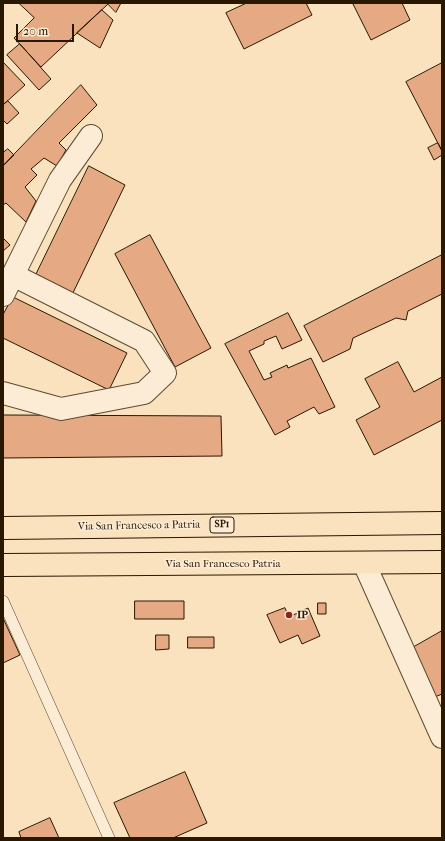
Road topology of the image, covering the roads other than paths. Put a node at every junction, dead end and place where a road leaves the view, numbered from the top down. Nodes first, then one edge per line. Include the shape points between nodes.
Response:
1 (91, 136) dead end
2 (13, 275) junction
3 (3, 295) edge
4 (3, 393) edge
5 (442, 523) edge
6 (3, 528) edge
7 (442, 562) edge
8 (364, 563) junction
9 (3, 565) edge
10 (3, 601) edge
11 (442, 736) edge
12 (109, 838) edge

1 - 2 street via 60,180
2 - 3 street
2 - 4 street via 144,341 165,373 144,394 61,409
5 - 6 main road, Via San Francesco a Patria / SP1
7 - 8 main road, Via San Francesco Patria
8 - 9 main road, Via San Francesco Patria
8 - 11 street
10 - 12 lane

